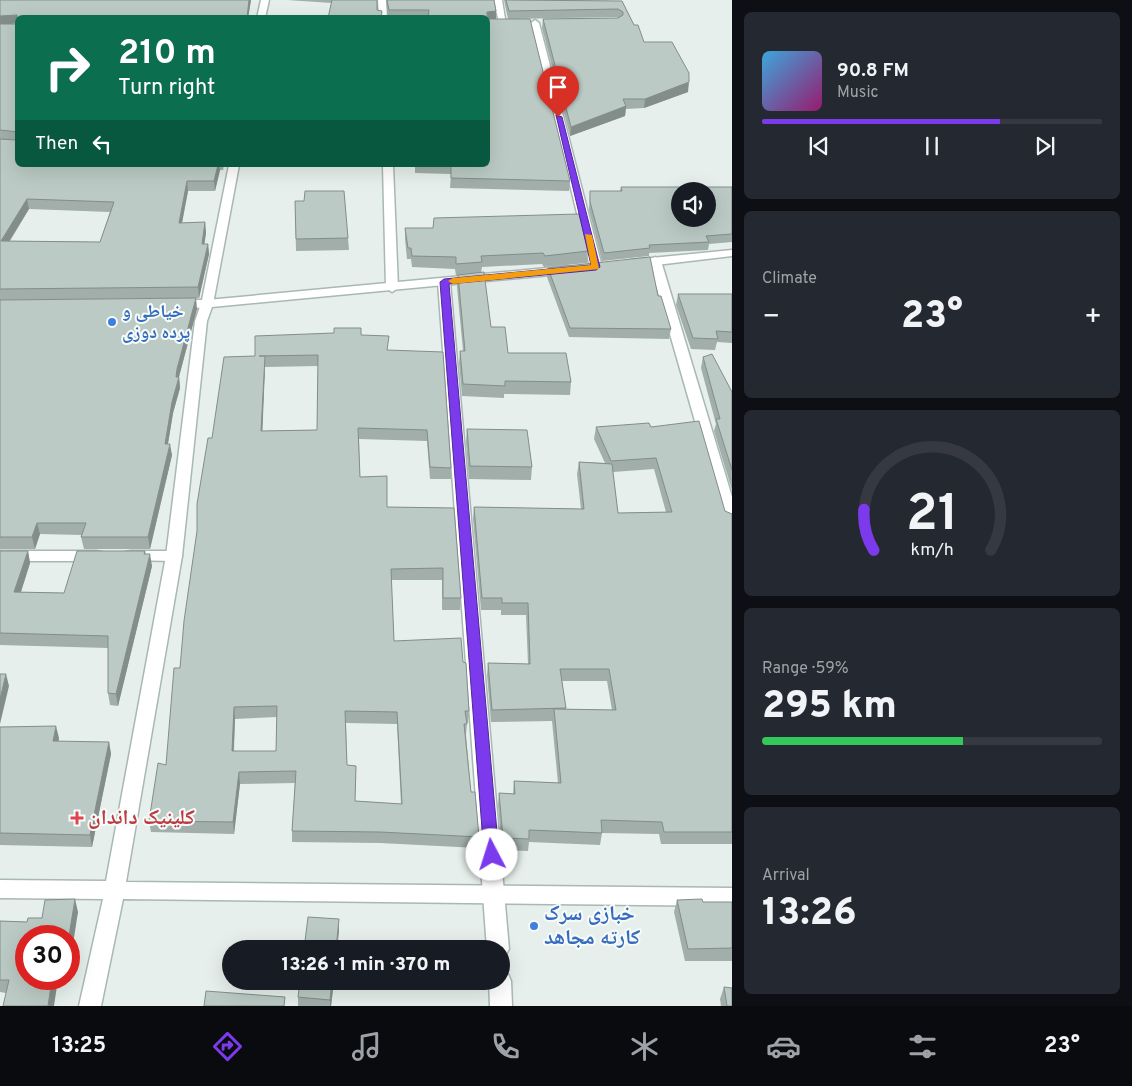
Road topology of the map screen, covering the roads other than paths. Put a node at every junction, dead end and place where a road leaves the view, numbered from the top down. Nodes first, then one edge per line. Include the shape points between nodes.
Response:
1 (265, 0) edge
2 (382, 0) edge
3 (498, 0) edge
4 (262, 15) edge
5 (383, 15) edge
6 (503, 23) edge
7 (535, 23) edge
8 (234, 167) edge
9 (388, 167) edge
10 (732, 253) edge
11 (655, 261) junction
12 (596, 267) junction
13 (444, 282) junction
14 (392, 288) junction
15 (167, 304) edge
16 (207, 304) junction
17 (732, 522) edge
18 (0, 556) edge
19 (174, 556) junction
20 (0, 889) edge
21 (115, 889) junction
22 (495, 895) junction
23 (732, 897) edge
24 (498, 940) edge
25 (501, 990) edge
26 (90, 1006) edge
27 (502, 1006) edge

1 - 4 street
2 - 5 street
3 - 6 street
7 - 12 street
8 - 16 street
9 - 14 street
10 - 11 street
11 - 12 street
11 - 17 street
12 - 13 street
13 - 14 street
13 - 22 street
14 - 16 street
15 - 16 street
16 - 19 street via 201,321
18 - 19 street
19 - 21 street
20 - 21 street
21 - 22 street
21 - 26 street
22 - 23 street
22 - 24 street
25 - 27 street

